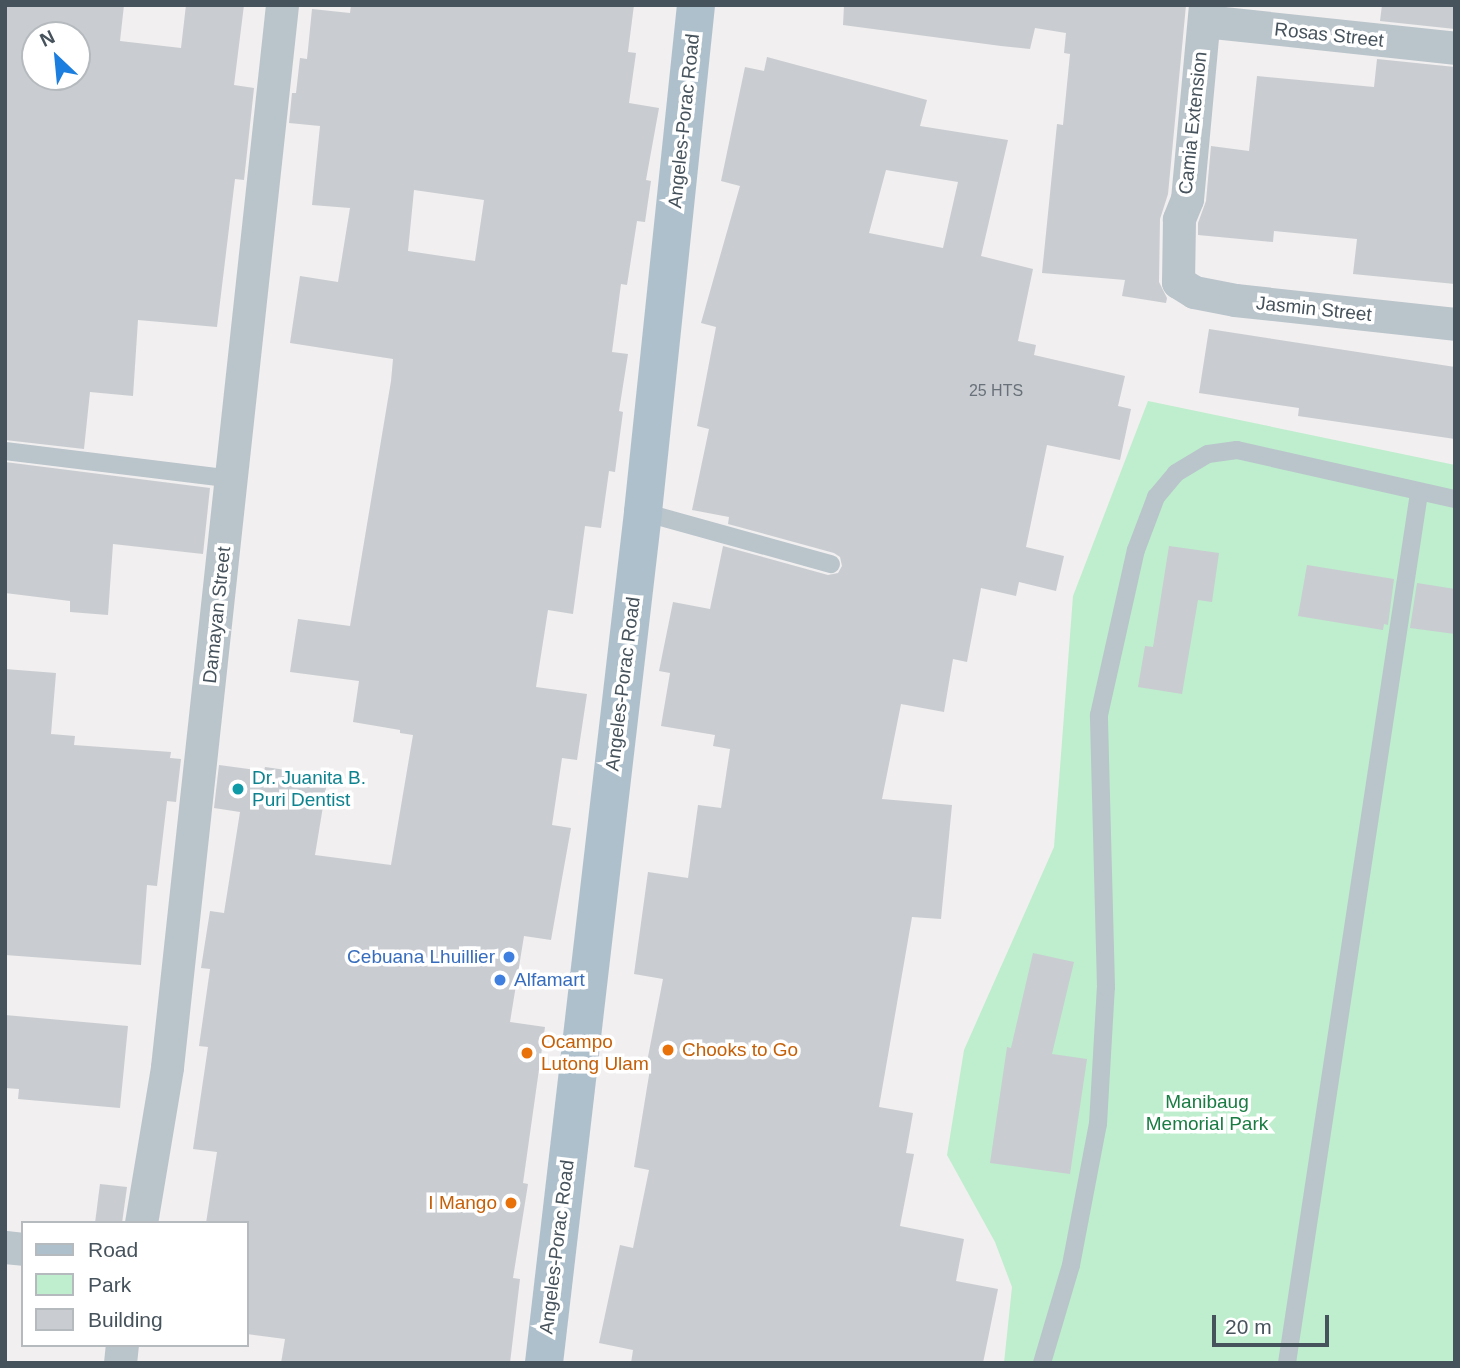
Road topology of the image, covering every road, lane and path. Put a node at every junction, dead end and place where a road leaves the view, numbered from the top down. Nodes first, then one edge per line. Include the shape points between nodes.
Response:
1 (282, 5) edge
2 (696, 5) edge
3 (1205, 13) edge
4 (1455, 48) edge
5 (1178, 282) joint
6 (1455, 324) edge
7 (5, 451) edge
8 (232, 479) junction
9 (1419, 493) junction
10 (1455, 499) edge
11 (643, 512) junction
12 (831, 564) dead end
13 (141, 1221) edge
14 (544, 1363) edge
15 (1042, 1363) edge
16 (1287, 1363) edge

1 - 8 street, Damayan Street
2 - 11 main road, Angeles-Porac Road
3 - 4 street, Rosas Street
3 - 5 street, Camia Extension via 1187,199 1179,219
5 - 6 street, Jasmin Street via 1194,292 1235,300
7 - 8 lane
8 - 13 street, Damayan Street via 167,1067
9 - 10 lane
9 - 15 lane via 1237,450 1208,454 1176,473 1156,497 1136,550 1100,715 1106,987 1098,1124 1071,1265
9 - 16 lane
11 - 12 lane
11 - 14 main road, Angeles-Porac Road

